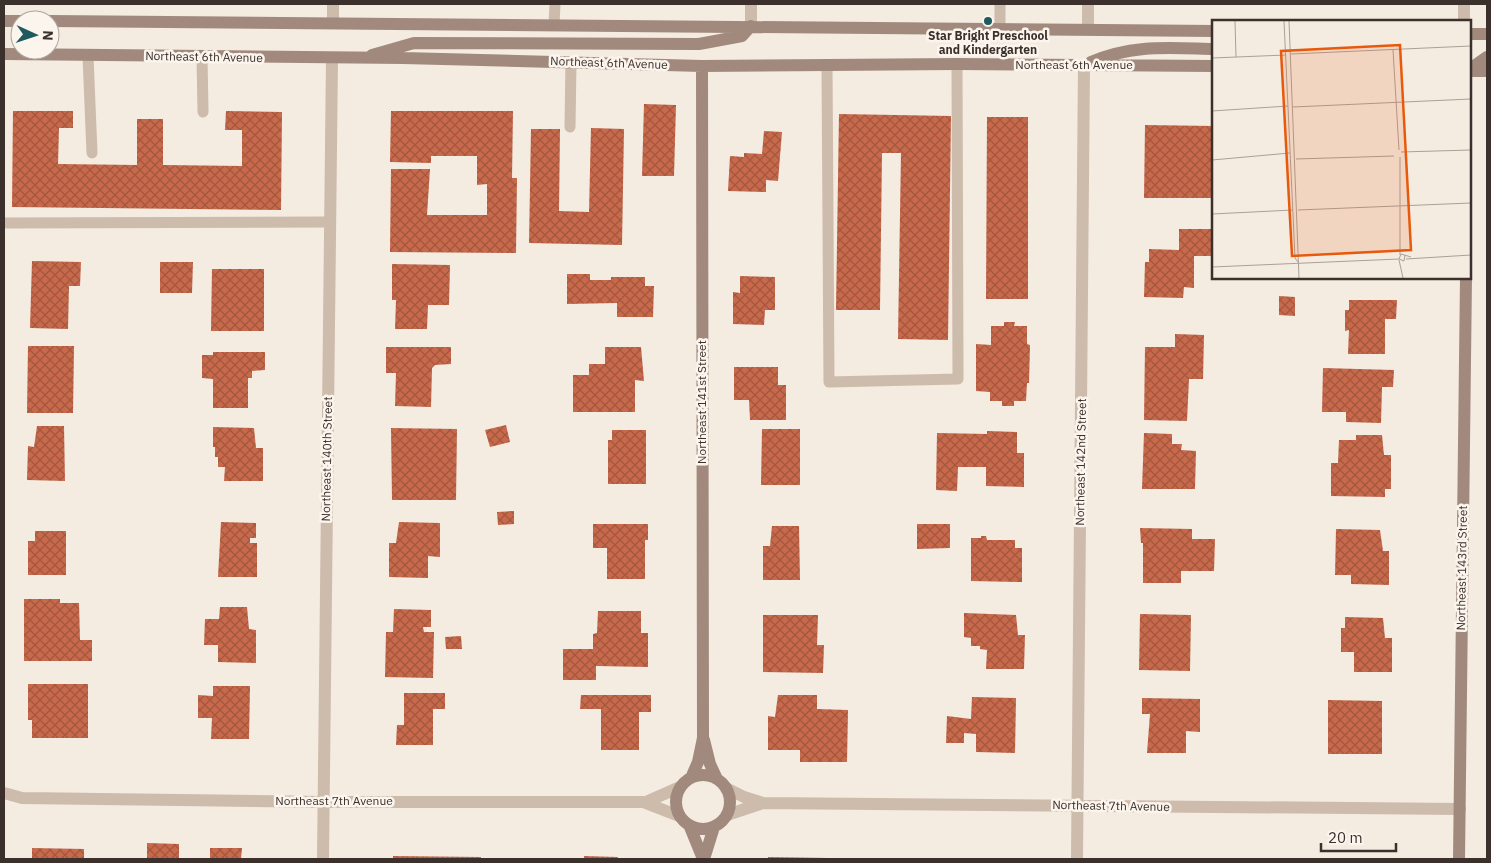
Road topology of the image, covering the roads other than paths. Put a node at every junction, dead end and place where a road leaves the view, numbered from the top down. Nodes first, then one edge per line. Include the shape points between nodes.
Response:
1 (333, 4) edge
2 (555, 4) edge
3 (751, 4) edge
4 (1000, 4) edge
5 (1088, 4) edge
6 (1464, 4) edge
7 (1464, 20) edge
8 (60, 21) edge
9 (333, 23) junction
10 (554, 25) junction
11 (751, 26) junction
12 (1000, 28) junction
13 (1088, 29) junction
14 (1212, 31) edge
15 (1471, 34) edge
16 (1487, 34) edge
17 (1212, 49) edge
18 (4, 54) edge
19 (88, 56) junction
20 (202, 57) junction
21 (1487, 57) edge
22 (332, 58) junction
23 (364, 58) junction
24 (570, 62) junction
25 (957, 64) junction
26 (827, 65) junction
27 (1084, 65) junction
28 (702, 66) junction
29 (1212, 66) edge
30 (1471, 69) edge
31 (1471, 70) edge
32 (1487, 71) edge
33 (203, 112) dead end
34 (570, 127) dead end
35 (92, 154) dead end
36 (329, 222) junction
37 (4, 223) edge
38 (1466, 279) edge
39 (703, 738) junction
40 (691, 778) junction
41 (721, 783) junction
42 (680, 787) junction
43 (4, 793) edge
44 (22, 798) junction
45 (4, 802) edge
46 (323, 802) junction
47 (646, 802) junction
48 (763, 803) junction
49 (1078, 805) junction
50 (1460, 809) junction
51 (679, 816) junction
52 (727, 816) junction
53 (690, 827) junction
54 (714, 827) junction
55 (323, 859) edge
56 (704, 859) edge
57 (1078, 859) edge
58 (1459, 859) edge

1 - 9 street
2 - 10 lane
3 - 11 street
4 - 12 lane
5 - 13 street
6 - 7 street
8 - 9 main road
9 - 10 main road
10 - 11 main road
11 - 12 main road
11 - 23 main road via 742,36 698,44 414,43
12 - 13 main road
13 - 14 main road
15 - 16 main road
17 - 27 main road via 1142,48 1121,51
18 - 19 main road, Northeast 6th Avenue
19 - 20 main road, Northeast 6th Avenue
19 - 35 lane
20 - 22 main road, Northeast 6th Avenue
20 - 33 lane
21 - 30 main road
22 - 23 main road, Northeast 6th Avenue
22 - 36 street, Northeast 140th Street
23 - 24 main road, Northeast 6th Avenue
24 - 28 main road, Northeast 6th Avenue
24 - 34 lane
25 - 26 main road, Northeast 6th Avenue
25 - 26 lane via 958,379 829,382
25 - 27 main road, Northeast 6th Avenue
26 - 28 main road, Northeast 6th Avenue
27 - 29 main road, Northeast 6th Avenue
27 - 49 street, Northeast 142nd Street
28 - 39 main road, Northeast 141st Street
31 - 32 main road
36 - 37 lane
36 - 46 street, Northeast 140th Street
38 - 50 main road, Northeast 143rd Street
39 - 40 main road, Northeast 141st Street
39 - 41 main road, Northeast 141st Street via 710,764
40 - 41 main road via 703,775
40 - 42 main road
41 - 48 street, Northeast 7th Avenue via 744,797
41 - 52 main road via 730,802
42 - 47 street, Northeast 7th Avenue
42 - 51 main road via 676,802
43 - 44 street, Northeast 7th Avenue
44 - 45 street, Northeast 7th Avenue
44 - 46 street, Northeast 7th Avenue
46 - 47 street, Northeast 7th Avenue
46 - 55 street, Northeast 140th Street
47 - 51 street, Northeast 7th Avenue
48 - 49 street, Northeast 7th Avenue
48 - 52 street, Northeast 7th Avenue
49 - 50 street, Northeast 7th Avenue
49 - 57 street, Northeast 142nd Street
50 - 58 main road, Northeast 143rd Street
51 - 53 main road
52 - 54 main road
53 - 54 main road via 703,830
53 - 56 main road
54 - 56 main road

